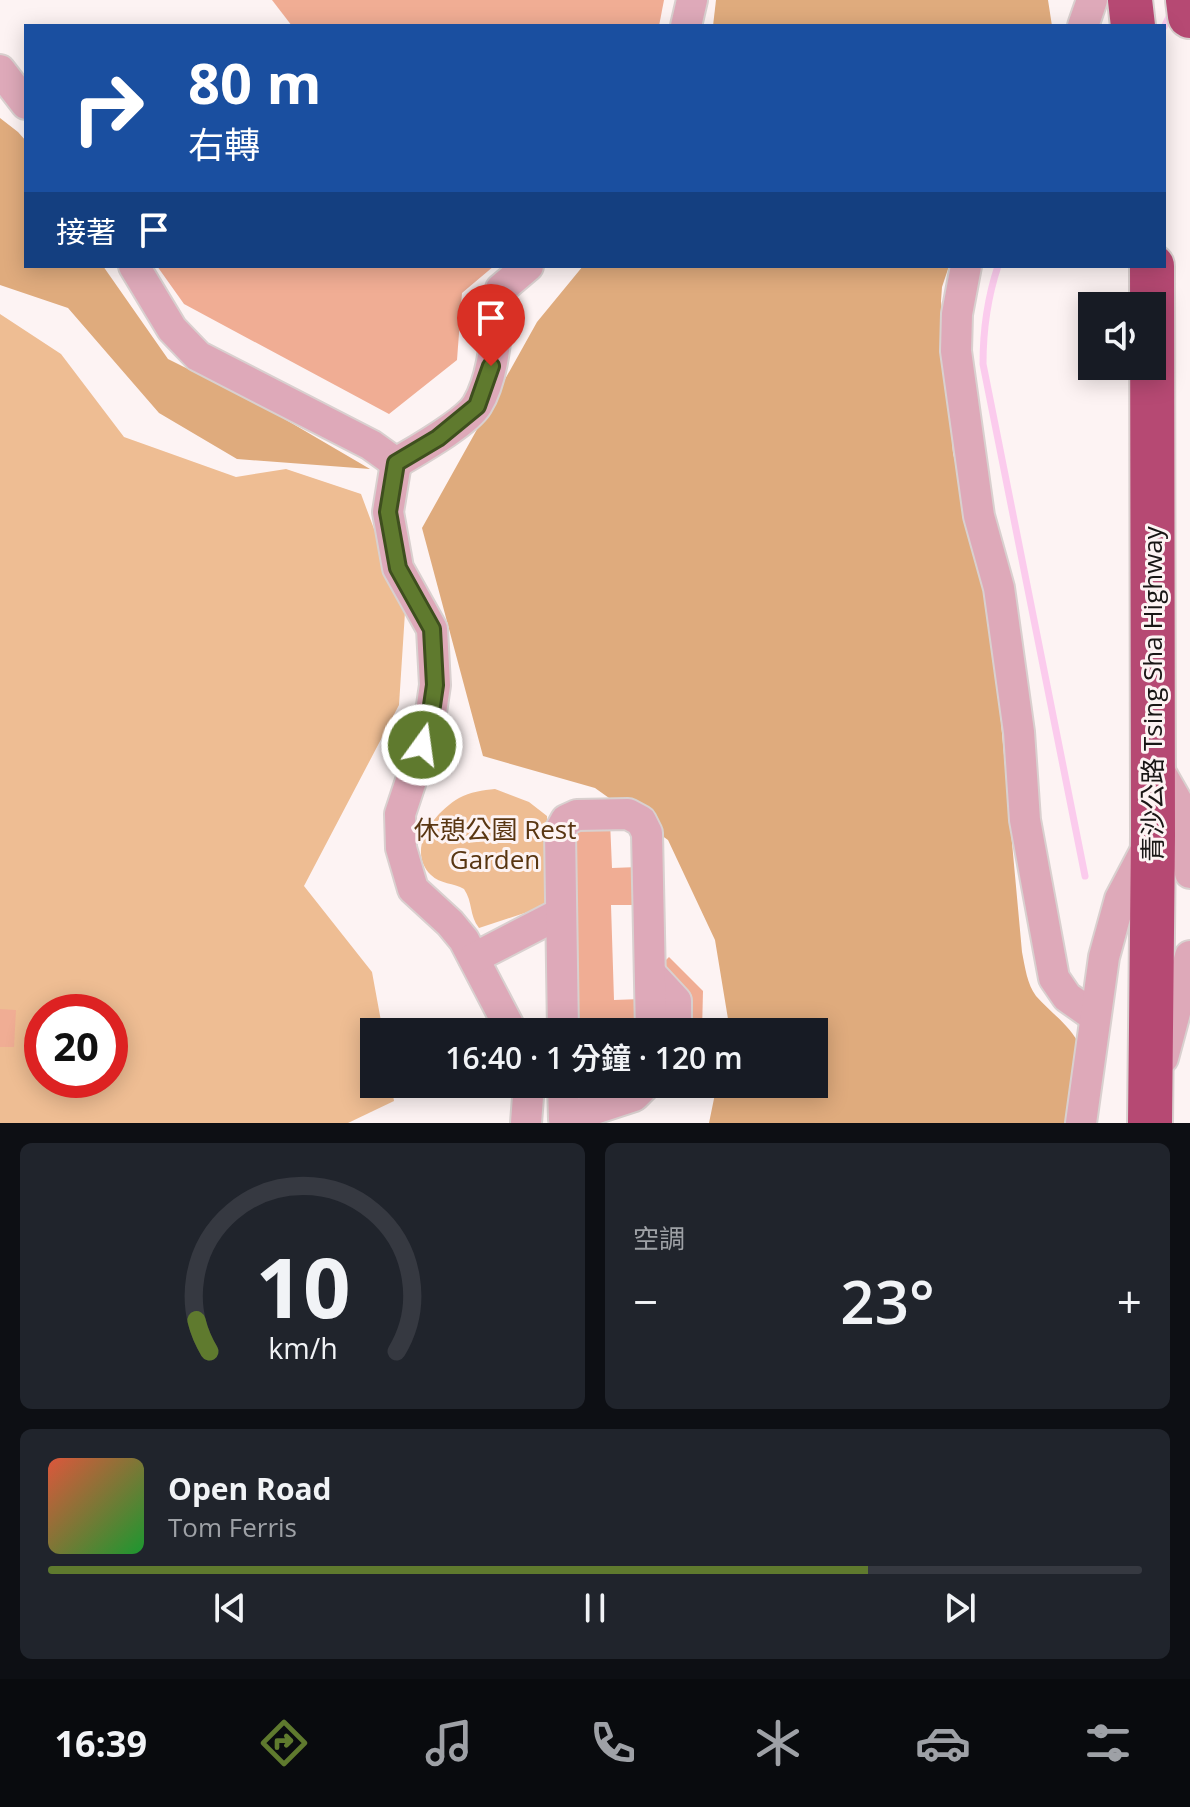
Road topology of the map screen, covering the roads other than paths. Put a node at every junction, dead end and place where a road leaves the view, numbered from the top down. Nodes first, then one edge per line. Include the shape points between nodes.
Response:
1 (692, 0) edge
2 (1092, 0) edge
3 (1130, 0) edge
4 (1188, 0) edge
5 (1190, 16) edge
6 (686, 24) edge
7 (1084, 24) edge
8 (1133, 24) edge
9 (0, 70) edge
10 (24, 101) edge
11 (135, 268) edge
12 (522, 268) edge
13 (966, 268) edge
14 (1153, 274) edge
15 (497, 276) edge
16 (396, 463) junction
17 (1152, 758) junction
18 (1153, 836) junction
19 (1190, 873) edge
20 (561, 913) junction
21 (1190, 956) edge
22 (474, 958) junction
23 (651, 974) junction
24 (1094, 1016) junction
25 (505, 1018) edge
26 (563, 1018) edge
27 (651, 1018) edge
28 (676, 1018) edge
29 (528, 1098) edge
30 (561, 1098) edge
31 (628, 1098) edge
32 (1153, 1110) edge
33 (558, 1121) edge
34 (526, 1123) edge
35 (1081, 1123) edge

1 - 6 street
2 - 7 street
3 - 8 highway
4 - 5 highway
9 - 10 street
11 - 16 street via 172,329 198,356
12 - 15 street
13 - 24 street via 956,351 979,516 999,588 1025,820 1054,978 1067,997
14 - 17 highway, 青沙公路 Tsing Sha Highway
15 - 16 street via 501,289 491,366 477,406
16 - 22 street via 388,512 398,568 432,629 435,685 429,726 400,814 401,848 413,889 450,923
17 - 18 highway, 青沙公路 Tsing Sha Highway
17 - 19 street via 1179,805
18 - 24 street via 1120,899
18 - 32 highway, 青沙公路 Tsing Sha Highway
20 - 22 street
20 - 23 street via 560,831 566,820 628,814 641,821 647,833
20 - 26 street
21 - 32 street
22 - 25 street
23 - 27 street
23 - 28 street via 676,1001
24 - 35 street
29 - 34 street
30 - 33 street
31 - 33 street

